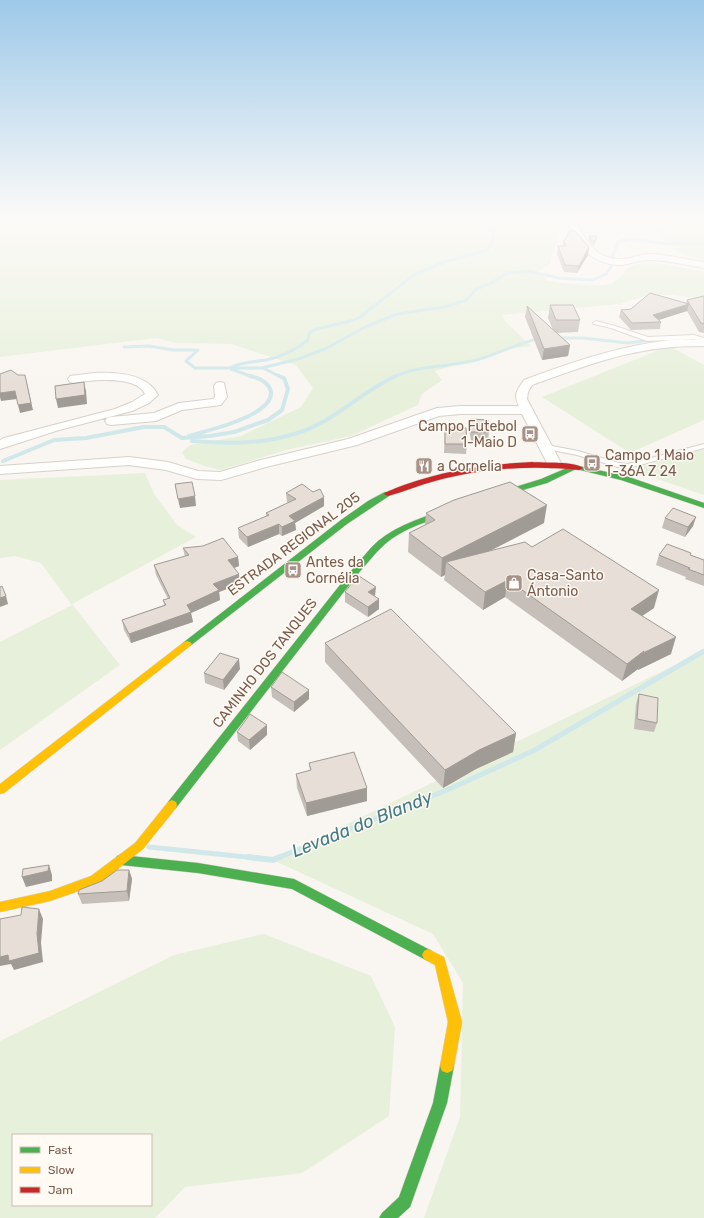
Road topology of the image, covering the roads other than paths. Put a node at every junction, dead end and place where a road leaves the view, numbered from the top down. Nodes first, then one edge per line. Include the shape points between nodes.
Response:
1 (596, 324) dead end
2 (704, 341) edge
3 (74, 379) dead end
4 (220, 386) dead end
5 (525, 410) junction
6 (33, 435) junction
7 (0, 445) edge
8 (704, 446) edge
9 (547, 447) junction
10 (555, 465) junction
11 (575, 467) junction
12 (0, 470) edge
13 (485, 500) edge
14 (704, 506) edge
15 (462, 507) edge
16 (0, 790) edge
17 (121, 860) junction
18 (0, 907) edge
19 (387, 1218) edge

1 - 2 lane via 647,339 694,337
2 - 5 street via 658,343 624,350 528,383 520,399
3 - 6 street via 97,376 129,378 149,389 152,395 121,411
4 - 6 street via 221,397 217,402 179,407 156,417 116,420 56,433
5 - 9 street
5 - 12 street via 442,411 352,442 221,476 197,475 168,466 129,461
6 - 7 street
8 - 9 lane via 628,466
9 - 10 street
10 - 11 street, ESTRADA REGIONAL 205
10 - 16 street, ESTRADA REGIONAL 205 via 538,464 456,473 416,484 371,503
11 - 13 street via 544,481
11 - 14 street, ESTRADA REGIONAL 205 via 623,479
15 - 17 street, CAMINHO DOS TANQUES via 402,529 382,543 354,573 139,846
17 - 18 street, CAMINHO DOS TANQUES via 95,880 50,896
17 - 19 street via 198,868 294,884 440,961 455,1022 440,1103 405,1202

